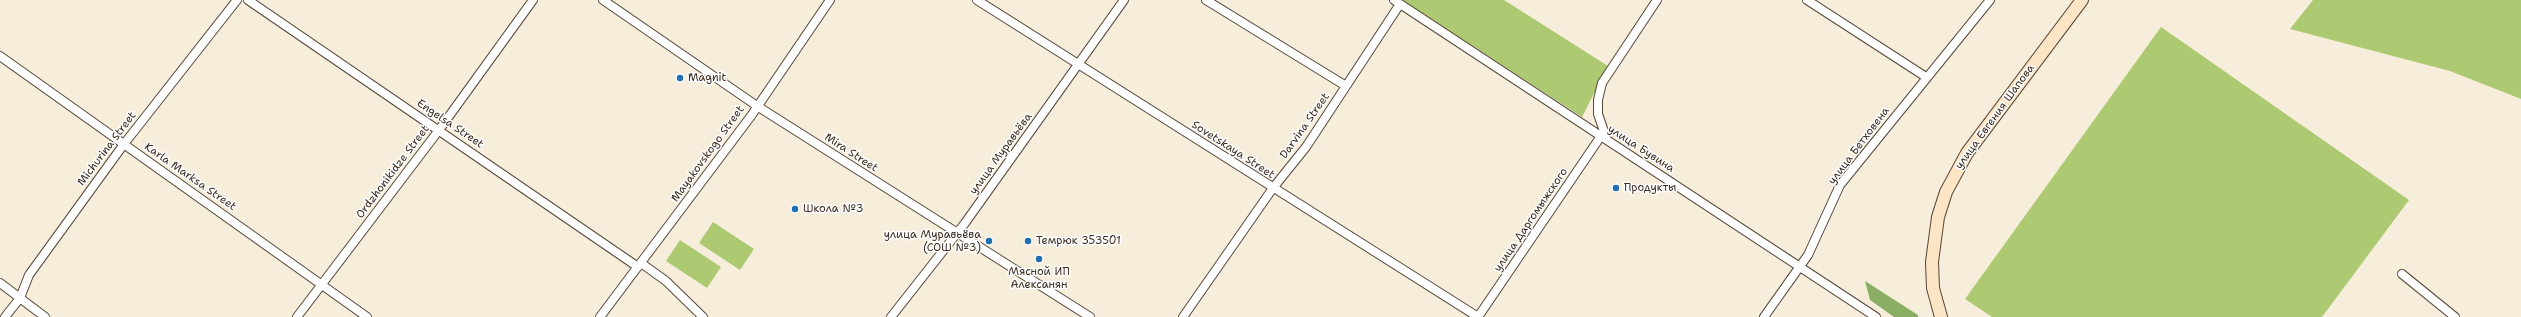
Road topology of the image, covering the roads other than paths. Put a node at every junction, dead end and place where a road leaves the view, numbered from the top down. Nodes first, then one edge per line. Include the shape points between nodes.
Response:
1 (237, 0) edge
2 (248, 0) edge
3 (533, 0) edge
4 (603, 0) edge
5 (830, 0) edge
6 (977, 0) edge
7 (1124, 0) edge
8 (1206, 0) edge
9 (1657, 0) edge
10 (1807, 0) edge
11 (1990, 0) edge
12 (2082, 0) edge
13 (1397, 2) edge
14 (0, 56) edge
15 (1078, 65) junction
16 (1926, 77) junction
17 (1346, 86) junction
18 (757, 106) junction
19 (439, 130) junction
20 (1604, 138) junction
21 (124, 144) junction
22 (1273, 188) junction
23 (955, 233) junction
24 (640, 265) junction
25 (1800, 266) junction
26 (2402, 274) dead end
27 (0, 283) edge
28 (322, 283) junction
29 (20, 298) junction
30 (5, 317) edge
31 (45, 317) edge
32 (297, 317) edge
33 (367, 317) edge
34 (600, 317) edge
35 (703, 317) edge
36 (891, 317) edge
37 (1090, 317) edge
38 (1183, 317) edge
39 (1478, 317) edge
40 (1764, 317) edge
41 (1876, 317) edge
42 (1941, 317) edge
43 (2455, 317) edge

1 - 21 street, Michurina Street
2 - 19 street, Engelsa Street
3 - 19 street, Ordzhonikidze Street
4 - 18 street, Mira Street
5 - 18 street, Mayakovskogo Street
6 - 15 street, Sovetskaya Street
7 - 15 street, улица Муравьёва
8 - 17 street
9 - 20 street via 1602,83 1598,114
10 - 16 street
11 - 16 street, улица Бетховена
12 - 42 street, улица Евгения Шапова via 1968,153 1949,186 1938,217 1932,262 1933,288
13 - 17 street, Darvina Street
13 - 20 street, улица Бувина
14 - 21 street, Karla Marksa Street
15 - 22 street, Sovetskaya Street
15 - 23 street, улица Муравьёва
16 - 25 street, улица Бетховена via 1840,185
17 - 22 street, Darvina Street via 1306,146
18 - 23 street, Mira Street
18 - 24 street, Mayakovskogo Street
19 - 24 street, Engelsa Street
19 - 28 street, Ordzhonikidze Street
20 - 25 street, улица Бувина
20 - 39 street, улица Даргомыжского
21 - 28 street, Karla Marksa Street
21 - 29 street, Michurina Street via 29,274
22 - 38 street, Darvina Street
22 - 39 street, Sovetskaya Street
23 - 36 street, улица Муравьёва
23 - 37 street, Mira Street
24 - 34 street, Mayakovskogo Street
24 - 35 street, Engelsa Street via 666,281
25 - 40 street, улица Бетховена
25 - 41 street, улица Бувина
26 - 43 street
27 - 29 street
28 - 32 street, Ordzhonikidze Street
28 - 33 street, Karla Marksa Street
29 - 30 street, Michurina Street
29 - 31 street

